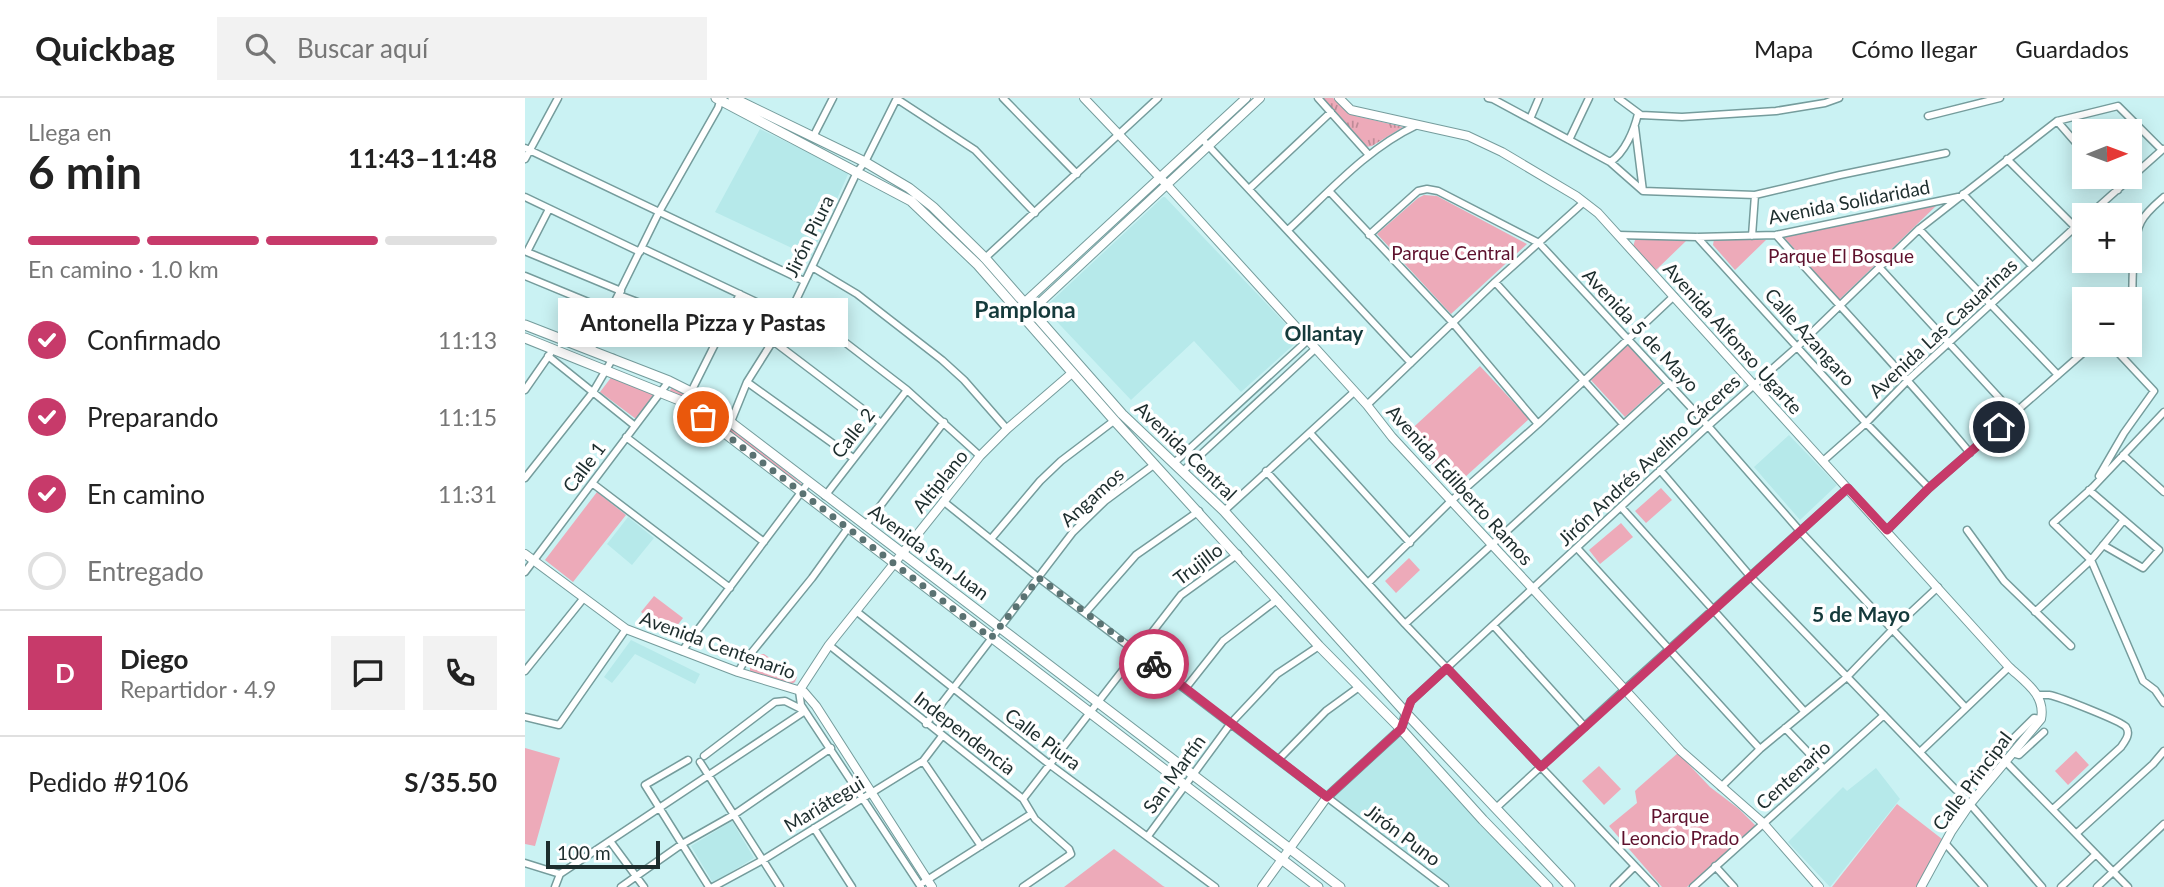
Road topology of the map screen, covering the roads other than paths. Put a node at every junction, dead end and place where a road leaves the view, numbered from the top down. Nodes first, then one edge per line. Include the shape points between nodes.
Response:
1 (558, 98) edge
2 (733, 98) edge
3 (832, 98) edge
4 (1003, 98) edge
5 (1084, 98) edge
6 (1158, 98) edge
7 (1246, 98) edge
8 (1260, 98) edge
9 (1318, 98) edge
10 (1339, 98) edge
11 (1491, 98) edge
12 (1539, 98) edge
13 (1589, 98) edge
14 (1618, 98) edge
15 (1839, 98) edge
16 (2000, 98) edge
17 (719, 99) edge
18 (897, 99) edge
19 (1331, 112) junction
20 (1638, 114) junction
21 (1928, 116) dead end
22 (1530, 119) junction
23 (2057, 121) junction
24 (1417, 125) junction
25 (1635, 127) junction
26 (1118, 135) junction
27 (813, 137) junction
28 (2072, 138) edge
29 (1202, 139) junction
30 (1569, 140) junction
31 (1209, 147) junction
32 (527, 149) edge
33 (2163, 149) edge
34 (1946, 153) dead end
35 (1369, 155) junction
36 (525, 159) edge
37 (2007, 159) junction
38 (865, 162) junction
39 (1610, 162) junction
40 (857, 172) junction
41 (1077, 174) junction
42 (1161, 178) junction
43 (1168, 186) junction
44 (1249, 189) junction
45 (2118, 190) joint
46 (1643, 191) junction
47 (1329, 192) junction
48 (1755, 195) junction
49 (1962, 195) junction
50 (525, 197) edge
51 (2164, 197) edge
52 (1584, 202) junction
53 (2103, 203) edge
54 (549, 209) junction
55 (659, 212) junction
56 (1035, 213) junction
57 (2072, 224) edge
58 (1919, 229) junction
59 (1288, 230) junction
60 (2072, 230) edge
61 (1369, 234) junction
62 (1618, 235) junction
63 (1776, 235) junction
64 (1098, 236) junction
65 (1752, 236) junction
66 (1697, 237) junction
67 (1539, 243) junction
68 (1104, 244) junction
69 (641, 250) junction
70 (981, 261) junction
71 (2032, 266) junction
72 (812, 267) junction
73 (1879, 267) junction
74 (525, 276) edge
75 (804, 281) junction
76 (1495, 282) junction
77 (2133, 287) edge
78 (620, 293) junction
79 (740, 294) junction
80 (1674, 296) junction
81 (794, 303) junction
82 (1024, 303) junction
83 (1991, 304) junction
84 (1838, 306) junction
85 (610, 311) junction
86 (1031, 311) junction
87 (787, 317) junction
88 (1453, 323) junction
89 (525, 324) edge
90 (719, 333) junction
91 (525, 338) edge
92 (1308, 340) junction
93 (1628, 340) junction
94 (773, 341) junction
95 (1948, 343) junction
96 (1797, 347) junction
97 (1315, 349) junction
98 (591, 350) junction
99 (551, 352) junction
100 (2078, 357) edge
101 (2122, 357) edge
102 (613, 358) junction
103 (1411, 363) junction
104 (608, 370) junction
105 (525, 372) edge
106 (1072, 373) junction
107 (2058, 375) junction
108 (534, 377) junction
109 (1584, 380) junction
110 (1908, 380) junction
111 (669, 381) junction
112 (747, 382) junction
113 (1669, 383) junction
114 (1753, 386) junction
115 (525, 390) edge
116 (907, 390) junction
117 (661, 391) junction
118 (593, 392) junction
119 (691, 392) junction
120 (1354, 392) junction
121 (1367, 405) junction
122 (2014, 414) junction
123 (1118, 417) junction
124 (2163, 417) edge
125 (944, 422) junction
126 (881, 423) junction
127 (1866, 423) junction
128 (730, 424) junction
129 (1538, 424) junction
130 (1623, 424) junction
131 (635, 426) junction
132 (1708, 426) junction
133 (1007, 429) junction
134 (1310, 433) junction
135 (626, 438) junction
136 (1970, 453) junction
137 (2123, 455) junction
138 (980, 456) junction
139 (853, 458) junction
140 (1823, 461) junction
141 (1174, 463) junction
142 (1155, 464) junction
143 (1660, 470) junction
144 (1183, 471) junction
145 (1266, 471) junction
146 (525, 478) edge
147 (592, 483) junction
148 (808, 483) junction
149 (1848, 488) junction
150 (1929, 488) junction
151 (2091, 489) junction
152 (801, 492) junction
153 (2164, 492) edge
154 (825, 496) junction
155 (1451, 501) junction
156 (943, 502) junction
157 (1621, 507) junction
158 (1224, 511) junction
159 (1199, 512) junction
160 (2123, 521) junction
161 (865, 526) junction
162 (848, 528) junction
163 (1799, 530) junction
164 (1887, 530) junction
165 (1967, 530) dead end
166 (991, 540) junction
167 (764, 542) junction
168 (1410, 543) junction
169 (1492, 545) junction
170 (2103, 545) junction
171 (1577, 548) junction
172 (525, 554) edge
173 (903, 554) junction
174 (1238, 554) junction
175 (533, 561) junction
176 (2091, 561) junction
177 (895, 564) junction
178 (525, 572) edge
179 (1750, 576) junction
180 (1039, 578) junction
181 (1368, 583) junction
182 (730, 587) junction
183 (1938, 587) junction
184 (1533, 589) junction
185 (583, 599) junction
186 (1278, 599) junction
187 (1713, 610) junction
188 (856, 611) junction
189 (1086, 612) junction
190 (2035, 612) junction
191 (1405, 624) junction
192 (1493, 625) junction
193 (1000, 627) junction
194 (626, 629) junction
195 (1893, 629) junction
196 (991, 638) junction
197 (829, 645) junction
198 (1319, 646) junction
199 (2071, 646) dead end
200 (1669, 650) junction
201 (1137, 651) junction
202 (682, 652) junction
203 (2009, 667) junction
204 (1447, 668) junction
205 (525, 671) edge
206 (738, 672) junction
207 (1847, 677) junction
208 (1359, 687) junction
209 (952, 689) junction
210 (1185, 689) junction
211 (1624, 690) junction
212 (799, 691) junction
213 (2039, 695) junction
214 (1098, 702) junction
215 (2164, 703) edge
216 (1966, 708) junction
217 (805, 711) junction
218 (1804, 711) junction
219 (1090, 713) junction
220 (1406, 713) junction
221 (1884, 715) junction
222 (525, 718) edge
223 (2041, 719) junction
224 (1231, 723) junction
225 (926, 724) junction
226 (1585, 727) junction
227 (1785, 728) junction
228 (1401, 729) junction
229 (2044, 732) dead end
230 (942, 736) junction
231 (831, 748) junction
232 (1760, 749) junction
233 (2164, 751) edge
234 (1920, 752) junction
235 (2012, 753) junction
236 (688, 760) dead end
237 (1278, 760) junction
238 (923, 761) junction
239 (2005, 761) junction
240 (1049, 764) junction
241 (1541, 767) junction
242 (1824, 769) junction
243 (1194, 775) junction
244 (708, 777) junction
245 (1185, 787) junction
246 (1721, 787) junction
247 (867, 795) junction
248 (1327, 797) junction
249 (1023, 799) junction
250 (1970, 804) junction
251 (660, 808) junction
252 (1496, 808) junction
253 (2053, 809) junction
254 (1031, 814) junction
255 (734, 815) junction
256 (1763, 823) junction
257 (2164, 824) edge
258 (814, 828) junction
259 (2077, 833) junction
260 (1148, 836) junction
261 (610, 841) junction
262 (1945, 843) junction
263 (682, 844) junction
264 (981, 846) junction
265 (1289, 849) junction
266 (2096, 854) junction
267 (1282, 859) junction
268 (763, 860) junction
269 (525, 863) edge
270 (1635, 866) junction
271 (1715, 866) junction
272 (2113, 871) junction
273 (560, 874) junction
274 (635, 876) junction
275 (1435, 884) edge
276 (923, 885) edge
277 (555, 887) edge
278 (621, 887) edge
279 (644, 887) edge
280 (711, 887) edge
281 (780, 887) edge
282 (852, 887) edge
283 (1023, 887) edge
284 (1215, 887) edge
285 (1262, 887) edge
286 (1318, 887) edge
287 (1340, 887) edge
288 (1445, 887) edge
289 (1548, 887) edge
290 (1570, 887) edge
291 (1614, 887) edge
292 (1655, 887) edge
293 (1693, 887) edge
294 (1734, 887) edge
295 (1819, 887) edge
296 (1921, 887) edge
297 (1984, 887) edge
298 (2042, 887) edge
299 (2061, 887) edge
300 (2097, 887) edge
301 (2128, 887) edge

1 - 32 street
2 - 27 main road, Avenida Central
3 - 27 street
4 - 41 street
5 - 26 street, Avenida Edilberto Ramos
6 - 26 street
7 - 29 street
8 - 31 street
9 - 19 street
10 - 24 street, Avenida Alfonso Ugarte via 1352,110
11 - 22 street
12 - 22 street
13 - 30 street
14 - 20 street
15 - 20 street via 1753,114
16 - 21 street
17 - 40 main road, Avenida Central
17 - 55 street
18 - 38 street, Jirón Piura
18 - 56 street via 975,150
19 - 35 street
19 - 44 street
20 - 25 street
22 - 30 street
23 - 28 street
23 - 33 street, Jirón Andrés Avelino Cáceres via 2117,106
23 - 37 street, Jirón Andrés Avelino Cáceres
24 - 35 street
24 - 52 street, Avenida Alfonso Ugarte via 1468,135
25 - 39 street
25 - 46 street
26 - 41 street
26 - 42 street, Avenida Edilberto Ramos
27 - 38 main road, Avenida Central
29 - 31 street
29 - 42 street
30 - 39 street
31 - 43 street
31 - 44 street
32 - 36 street
32 - 55 street
33 - 45 street
34 - 48 street
35 - 47 street
37 - 49 street, Jirón Andrés Avelino Cáceres
37 - 57 street
38 - 40 street, Jirón Piura
38 - 70 main road, Avenida Central via 933,206
39 - 46 street
40 - 70 main road, Avenida Central via 911,201
40 - 72 street, Jirón Piura
41 - 56 street
42 - 43 street, Avenida Edilberto Ramos
42 - 64 street
43 - 68 street
43 - 92 street, Avenida Edilberto Ramos
44 - 59 street
45 - 53 street
46 - 48 street
47 - 59 street
47 - 61 street
48 - 65 street
49 - 58 street, Jirón Andrés Avelino Cáceres
49 - 63 street, Avenida Solidaridad
49 - 71 street
50 - 54 street
51 - 77 street via 2143,219 2137,234
52 - 62 street, Avenida Alfonso Ugarte
52 - 67 street
54 - 69 street
54 - 78 street via 527,253
55 - 69 street
55 - 75 street
56 - 70 street
58 - 73 street, Jirón Andrés Avelino Cáceres
58 - 83 street
59 - 103 street
60 - 71 street, Avenida Las Casuarinas
61 - 67 street, Avenida 5 de Mayo via 1417,191 1427,189
61 - 88 street
62 - 66 street, Avenida Solidaridad
62 - 80 street, Avenida Alfonso Ugarte
63 - 65 street, Avenida Solidaridad
63 - 84 street
64 - 68 street
64 - 82 street
65 - 66 street, Avenida Solidaridad
66 - 96 street, Calle Azangaro
67 - 76 street
67 - 93 street, Avenida 5 de Mayo
68 - 86 street
69 - 78 street
69 - 79 street
70 - 82 main road, Avenida Central
70 - 106 main road, Avenida Central
71 - 83 street, Avenida Las Casuarinas
72 - 75 street, Jirón Piura
72 - 133 street via 857,294 942,360
73 - 84 street, Jirón Andrés Avelino Cáceres
73 - 95 street
74 - 85 street
75 - 81 street, Jirón Piura
76 - 88 street
76 - 109 street
78 - 85 street
78 - 90 street
79 - 87 street
79 - 90 street
80 - 93 street
80 - 114 street, Avenida Alfonso Ugarte
81 - 87 street, Jirón Piura
81 - 116 street
82 - 86 main road, Avenida Central
83 - 95 street, Avenida Las Casuarinas
83 - 107 street
84 - 96 street, Jirón Andrés Avelino Cáceres
84 - 110 street
85 - 98 street
86 - 123 main road, Avenida Central
87 - 94 street, Jirón Piura
88 - 103 street
88 - 129 street
89 - 98 main road, Avenida San Juan
90 - 119 street
91 - 99 main road, Avenida San Juan
92 - 97 street, Avenida Edilberto Ramos
92 - 141 street
93 - 109 street
93 - 113 street, Avenida 5 de Mayo
94 - 112 street, Jirón Piura
94 - 126 street
95 - 110 street, Avenida Las Casuarinas
95 - 122 street
96 - 114 street, Jirón Andrés Avelino Cáceres
96 - 127 street, Calle Azangaro
97 - 120 street, Avenida Edilberto Ramos
97 - 144 street
98 - 102 main road, Avenida San Juan
99 - 104 main road, Avenida San Juan
99 - 108 street
99 - 118 street
100 - 107 street
101 - 151 street via 2154,391
102 - 104 street
102 - 111 main road, Avenida San Juan
103 - 121 street
104 - 117 main road, Avenida San Juan
104 - 118 street
105 - 108 street
106 - 123 main road, Avenida Central
106 - 133 street, Altiplano
107 - 122 street
108 - 115 street
109 - 129 street
109 - 130 street
110 - 127 street, Avenida Las Casuarinas
110 - 136 street
111 - 117 street, Calle 1
111 - 119 main road, Avenida San Juan
112 - 128 street, Jirón Piura
112 - 139 street
113 - 130 street
113 - 132 street, Avenida 5 de Mayo
114 - 132 street, Jirón Andrés Avelino Cáceres
114 - 140 street, Avenida Alfonso Ugarte
116 - 125 street
116 - 126 street, Calle 2
117 - 131 street, Calle 1
117 - 152 main road, Avenida San Juan via 684,402
118 - 131 street
118 - 146 street
119 - 128 main road, Avenida San Juan
120 - 121 street, Avenida Edilberto Ramos
120 - 134 street
121 - 155 street, Avenida Edilberto Ramos
122 - 136 street
123 - 141 main road, Avenida Central
123 - 142 main road, Avenida Central
123 - 166 street via 1040,481
124 - 137 street
125 - 138 street
125 - 161 street
126 - 139 street, Calle 2
127 - 140 street, Avenida Las Casuarinas
127 - 150 street, Calle Azangaro
128 - 148 main road, Avenida San Juan
129 - 155 street
130 - 169 street
131 - 135 street, Calle 1
132 - 143 street, Jirón Andrés Avelino Cáceres
132 - 163 street, Avenida 5 de Mayo
133 - 138 street, Altiplano
134 - 145 street
134 - 168 street
135 - 147 street, Calle 1
135 - 167 street
136 - 150 street
137 - 151 street
137 - 153 street
138 - 156 street, Altiplano
139 - 154 street, Calle 2
140 - 149 street, Avenida Alfonso Ugarte
141 - 144 main road, Avenida Central
142 - 159 main road, Avenida Central
142 - 180 street, Angamos via 1073,532
143 - 157 street, Jirón Andrés Avelino Cáceres
143 - 179 street
144 - 158 main road, Avenida Central
145 - 158 street
145 - 181 street
147 - 175 street, Calle 1
147 - 182 street
148 - 152 street
148 - 154 main road, Avenida San Juan
149 - 163 street
149 - 164 street, Avenida Alfonso Ugarte
150 - 164 street
151 - 160 street
151 - 176 street via 2053,523
152 - 162 main road, Avenida San Juan
152 - 167 street
154 - 161 main road, Avenida San Juan
155 - 168 street
155 - 169 street, Avenida Edilberto Ramos
156 - 166 street, Jirón Puno
156 - 173 street, Altiplano
157 - 171 street, Jirón Andrés Avelino Cáceres
157 - 187 street
158 - 220 main road, Avenida Central
159 - 174 main road, Avenida Central
159 - 189 street via 1136,555
160 - 170 street
160 - 170 street via 2159,550 2143,569
161 - 173 main road, Avenida San Juan
162 - 177 main road, Avenida San Juan
162 - 206 street
163 - 179 street
163 - 195 street, Avenida 5 de Mayo
164 - 183 street, Avenida Alfonso Ugarte
165 - 190 street via 2004,581
166 - 180 street, Jirón Puno
167 - 182 street
168 - 181 street
169 - 184 street, Avenida Edilberto Ramos
169 - 191 street
170 - 176 street
171 - 184 street, Jirón Andrés Avelino Cáceres
171 - 200 street
172 - 175 street, Avenida Centenario
173 - 177 street, Altiplano
173 - 193 main road, Avenida San Juan
174 - 186 main road, Avenida Central
174 - 201 street, Trujillo via 1181,595
175 - 178 street, Calle 1
175 - 185 street, Avenida Centenario
176 - 190 street
176 - 215 street via 2143,681
177 - 188 street, Altiplano
177 - 196 main road, Avenida San Juan
179 - 187 street
179 - 207 street
180 - 189 street, Jirón Puno
180 - 193 street, Angamos
181 - 191 street
182 - 202 street
183 - 195 street
183 - 203 street, Avenida Alfonso Ugarte
184 - 192 street, Jirón Andrés Avelino Cáceres
184 - 211 street, Avenida Edilberto Ramos
185 - 194 street, Avenida Centenario
185 - 205 street
186 - 198 main road, Avenida Central
186 - 210 street via 1223,641
187 - 200 street
187 - 218 street
188 - 197 street, Altiplano
188 - 209 street, Calle Piura
189 - 201 street, Jirón Puno
190 - 199 street
191 - 204 street
192 - 204 street, Jirón Andrés Avelino Cáceres
192 - 226 street
193 - 196 street, Angamos
193 - 214 main road, Avenida San Juan
194 - 202 street, Avenida Centenario
194 - 222 street via 559,725
195 - 207 street
195 - 216 street, Avenida 5 de Mayo
196 - 209 street, Angamos
196 - 219 main road, Avenida San Juan
197 - 212 street, Altiplano
197 - 225 street, Independencia
198 - 208 main road, Avenida Central
198 - 224 street, San Martín via 1277,674
200 - 211 street
200 - 232 street
201 - 210 street, Jirón Puno
201 - 214 street, Trujillo
202 - 206 street, Avenida Centenario
203 - 213 street, Avenida Alfonso Ugarte
203 - 216 street
204 - 220 street, Jirón Andrés Avelino Cáceres via 1411,701
204 - 241 street
206 - 212 street, Avenida Centenario
207 - 218 street
207 - 221 street
208 - 228 main road, Avenida Central
208 - 237 street via 1326,711
209 - 225 street, Angamos
209 - 240 street, Calle Piura
210 - 224 street, Jirón Puno
211 - 226 street
211 - 246 street, Avenida Edilberto Ramos
212 - 217 street, Avenida Centenario
212 - 247 street, Avenida Centenario via 810,698
213 - 223 street
213 - 253 street via 2114,720 2128,730 2121,747
214 - 219 street, Trujillo
214 - 243 main road, Avenida San Juan
216 - 234 street
217 - 231 street, Avenida Centenario
217 - 244 street
217 - 244 street via 785,701 770,704 702,759
218 - 227 street
219 - 240 street, Trujillo
219 - 245 main road, Avenida San Juan
220 - 228 street
220 - 252 main road, Avenida Central
221 - 234 street
221 - 242 street, Centenario
223 - 234 street via 2035,718 1961,790
223 - 235 street, Calle Principal
224 - 237 street, Jirón Puno
224 - 243 street, San Martín
225 - 230 street, Independencia
226 - 241 street
227 - 232 street
227 - 242 street
228 - 248 street
228 - 289 main road, Avenida Central
229 - 235 street via 2019,755
230 - 238 street, Mariátegui
230 - 249 street, Independencia
231 - 247 street, Avenida Centenario
231 - 255 street
232 - 246 street
233 - 259 street
235 - 239 street, Calle Principal
236 - 251 street via 645,785
237 - 248 street, Jirón Puno
238 - 247 street, Mariátegui
238 - 264 street
239 - 250 street, Calle Principal
239 - 253 street
240 - 249 street, Trujillo
240 - 260 street, Calle Piura
241 - 252 street
241 - 270 street
242 - 256 street, Centenario
243 - 245 street, San Martín
243 - 265 main road, Avenida San Juan
244 - 251 street
244 - 255 street
245 - 260 street, San Martín
245 - 267 main road, Avenida San Juan
246 - 256 street, Avenida Edilberto Ramos
247 - 258 street, Mariátegui
247 - 276 street, Avenida Centenario
248 - 265 street
248 - 275 street, Jirón Puno
249 - 254 street, Independencia
250 - 262 street, Calle Principal
250 - 298 street
251 - 261 street
251 - 263 street
252 - 290 main road, Avenida Central
253 - 259 street
254 - 264 street
254 - 283 street, Independencia via 1071,854
255 - 263 street
255 - 268 street
256 - 271 street, Centenario
256 - 295 street, Avenida Edilberto Ramos
257 - 272 street
258 - 268 street, Mariátegui
258 - 282 street
259 - 266 street
260 - 284 street, Calle Piura
261 - 273 street
261 - 274 street
262 - 296 street, Calle Principal
262 - 297 street
263 - 274 street
263 - 280 street
264 - 276 street
265 - 267 street
265 - 287 main road, Avenida San Juan
266 - 272 street
266 - 299 street
267 - 285 street
267 - 286 main road, Avenida San Juan
268 - 280 street, Mariátegui
268 - 281 street
269 - 273 street
270 - 291 street
270 - 292 street
271 - 293 street, Centenario
271 - 294 street
272 - 300 street
272 - 301 street
273 - 277 street
274 - 278 street
274 - 279 street
275 - 288 street, Jirón Puno

